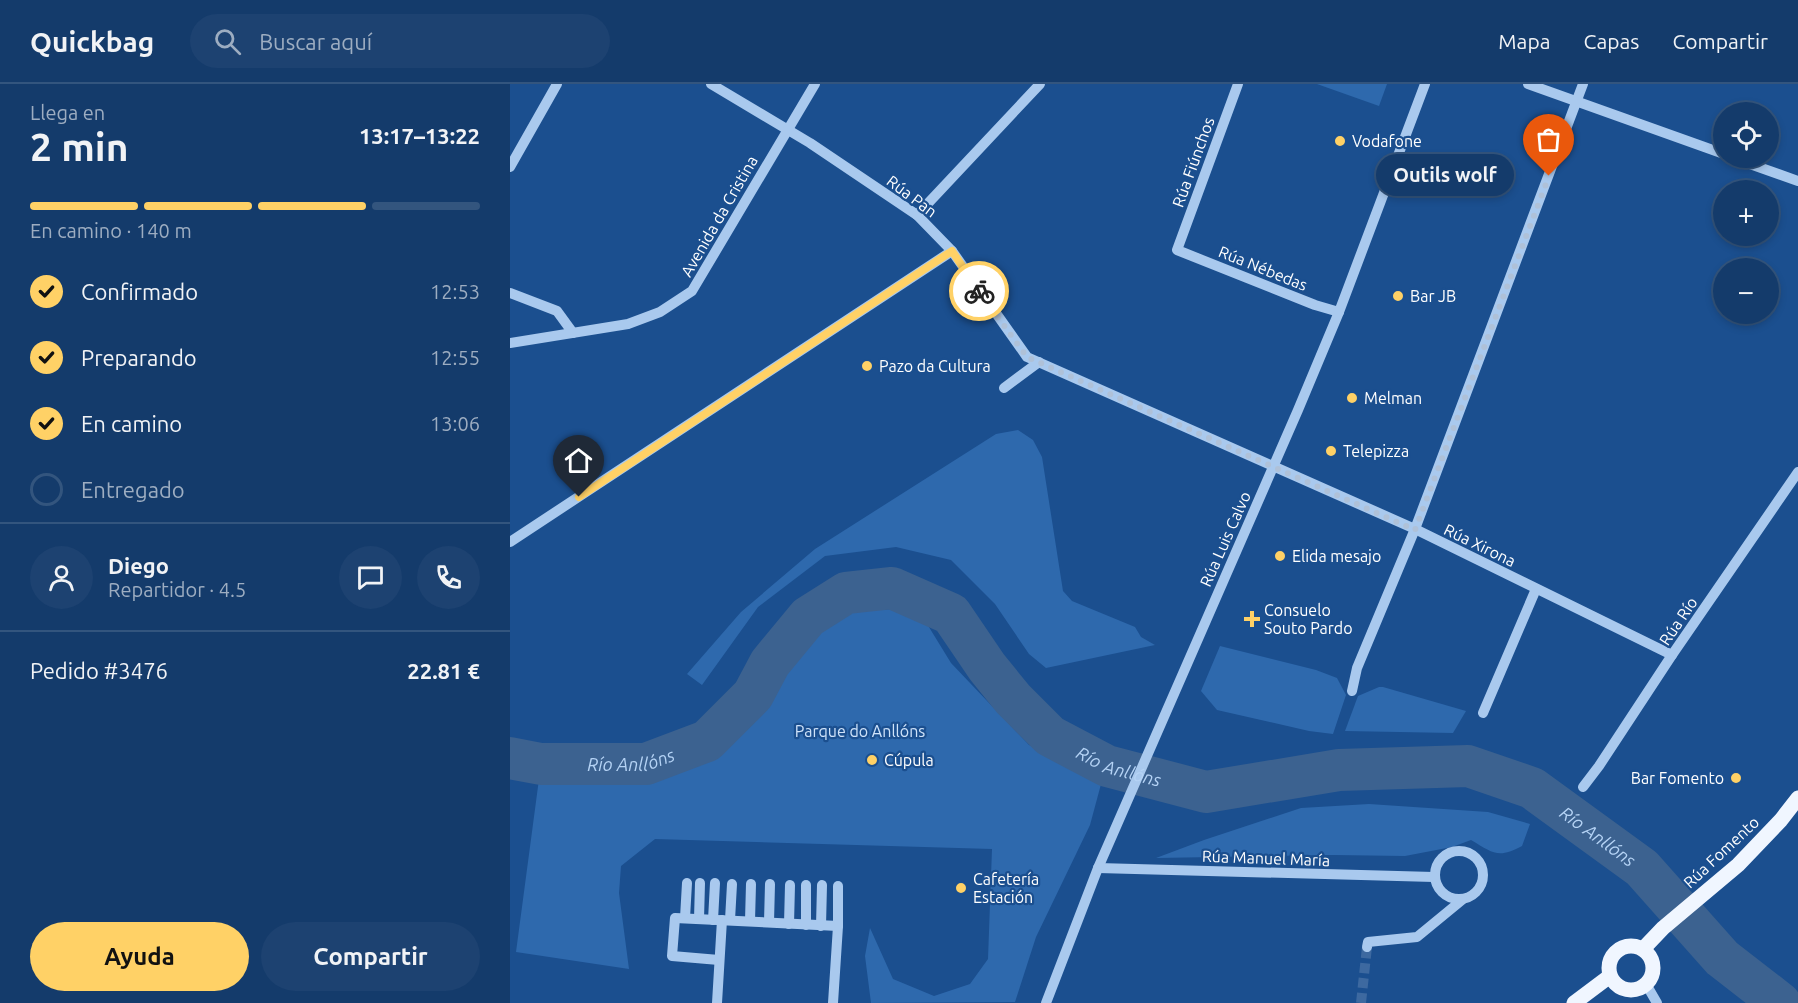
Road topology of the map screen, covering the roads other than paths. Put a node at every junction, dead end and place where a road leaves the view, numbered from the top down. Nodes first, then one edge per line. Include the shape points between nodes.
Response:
1 (557, 84) edge
2 (711, 84) edge
3 (815, 84) edge
4 (1040, 84) edge
5 (1238, 84) edge
6 (1425, 84) edge
7 (1528, 84) edge
8 (1583, 84) edge
9 (1577, 102) junction
10 (787, 129) junction
11 (1713, 150) edge
12 (510, 167) edge
13 (1761, 168) edge
14 (1798, 181) edge
15 (917, 215) junction
16 (1177, 250) joint
17 (952, 251) junction
18 (510, 292) edge
19 (1339, 312) junction
20 (573, 333) junction
21 (510, 343) edge
22 (1039, 362) junction
23 (1004, 388) dead end
24 (1274, 465) junction
25 (1798, 472) edge
26 (1415, 530) junction
27 (510, 542) edge
28 (1536, 589) junction
29 (1672, 655) junction
30 (1352, 691) dead end
31 (1483, 713) dead end
32 (1583, 787) dead end
33 (1798, 798) edge
34 (1098, 868) junction
35 (1434, 877) junction
36 (687, 883) dead end
37 (700, 884) dead end
38 (715, 884) dead end
39 (732, 884) dead end
40 (751, 884) dead end
41 (770, 884) dead end
42 (790, 885) dead end
43 (806, 885) dead end
44 (822, 885) dead end
45 (838, 886) dead end
46 (1462, 900) junction
47 (685, 918) junction
48 (699, 919) junction
49 (722, 920) junction
50 (750, 921) junction
51 (769, 922) junction
52 (789, 924) junction
53 (806, 925) junction
54 (821, 926) junction
55 (838, 926) junction
56 (1367, 944) dead end
57 (1643, 949) junction
58 (719, 960) junction
59 (1610, 976) junction
60 (1646, 984) junction
61 (717, 1003) edge
62 (833, 1003) edge
63 (1046, 1003) edge
64 (1574, 1003) edge
65 (1657, 1003) edge

1 - 12 street
2 - 10 street, Rúa Pan
3 - 10 street, Avenida da Cristina
4 - 15 street
5 - 16 street, Rúa Fiúnchos
6 - 19 street, Rúa Luis Calvo
7 - 9 street
8 - 9 street
9 - 11 street
9 - 26 street
10 - 15 street, Rúa Pan
10 - 20 street, Avenida da Cristina via 692,291 660,312 628,324
13 - 14 street
15 - 17 street, Rúa Pan
16 - 19 street, Rúa Nébedas
17 - 22 street, Rúa Pan via 1027,357
17 - 27 street
18 - 20 street via 557,311
19 - 24 street, Rúa Luis Calvo
20 - 21 street, Avenida da Cristina
22 - 23 street
22 - 24 street, Rúa Pan
24 - 26 street, Rúa Xirona
24 - 34 street, Rúa Luis Calvo
25 - 29 street, Rúa Río
26 - 28 street, Rúa Xirona
26 - 30 street via 1357,668
28 - 29 street, Rúa Xirona
28 - 31 street
29 - 32 street, Rúa Río
33 - 57 main road, Rúa Fomento via 1738,865
34 - 35 street, Rúa Manuel María
34 - 63 street, Rúa Luis Calvo
35 - 46 street via 1447,896
35 - 46 street via 1437,863 1449,853 1457,850 1474,855 1482,866 1482,885
36 - 47 street
37 - 48 street
38 - 49 street
39 - 49 street
40 - 50 street
41 - 51 street
42 - 52 street
43 - 53 street
44 - 54 street
45 - 55 street
46 - 56 street via 1417,937
47 - 48 street
47 - 58 street via 675,918 672,956
48 - 49 street
49 - 50 street
49 - 58 street
50 - 51 street
51 - 52 street
52 - 53 street
53 - 54 street
54 - 55 street
55 - 62 street
57 - 59 main road via 1631,945 1615,952 1609,963
57 - 60 main road via 1653,966
58 - 61 street
59 - 60 main road via 1626,989
59 - 64 main road
60 - 65 street

